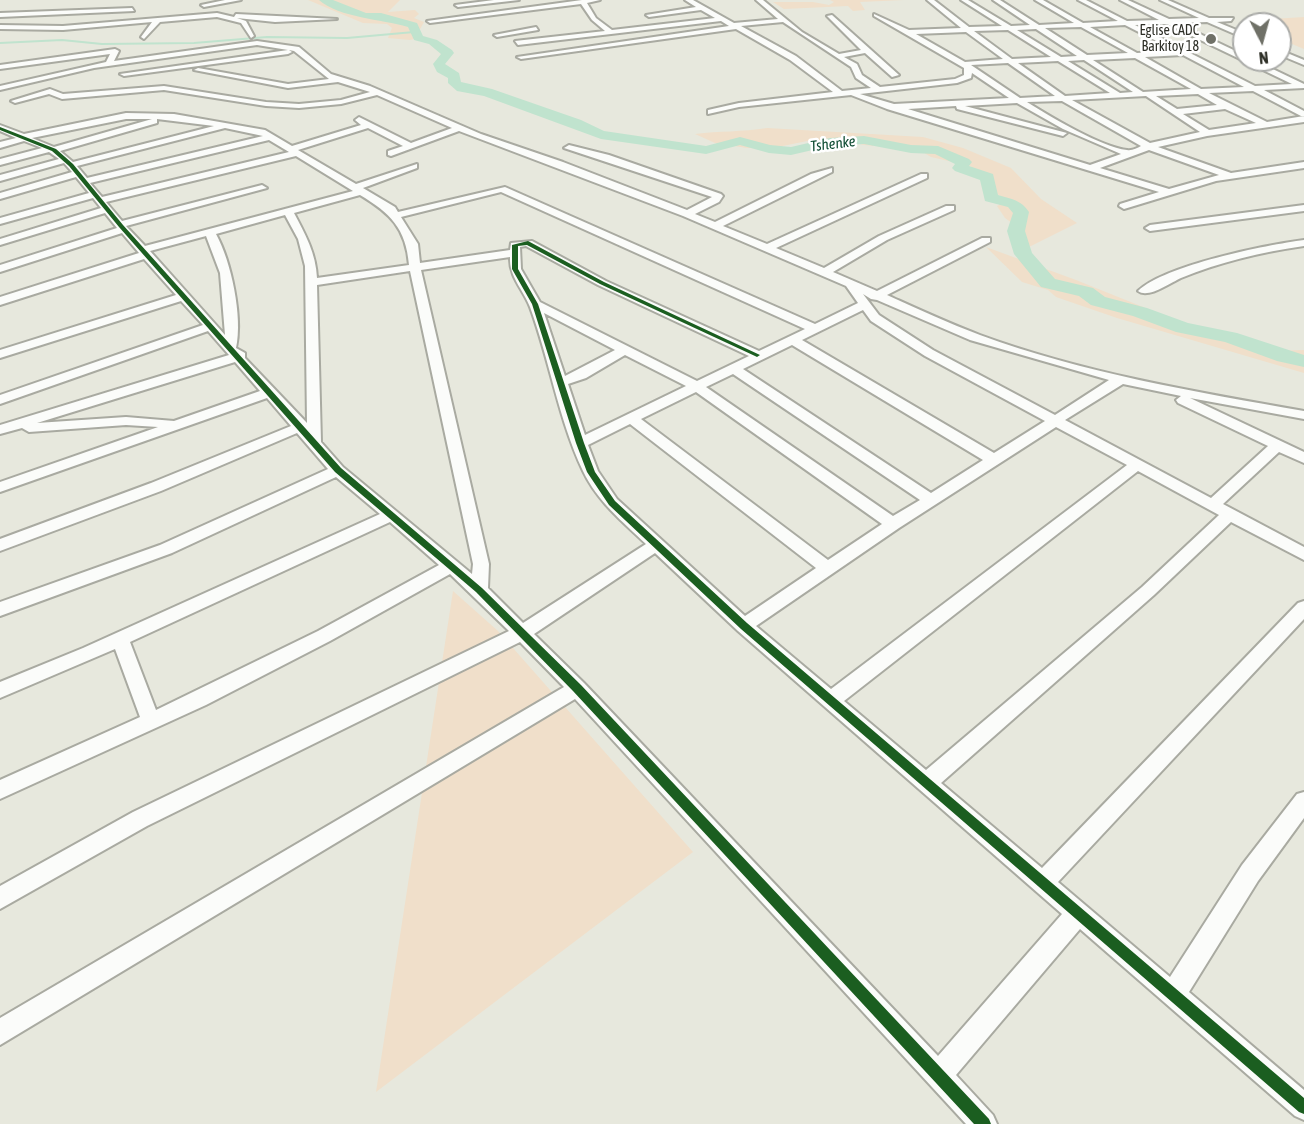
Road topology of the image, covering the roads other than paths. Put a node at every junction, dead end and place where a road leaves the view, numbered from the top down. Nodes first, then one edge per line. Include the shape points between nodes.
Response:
1 (238, 0) edge
2 (515, 0) edge
3 (545, 0) edge
4 (597, 0) edge
5 (688, 0) edge
6 (759, 0) edge
7 (930, 0) edge
8 (964, 0) edge
9 (996, 0) edge
10 (1038, 0) edge
11 (1081, 0) edge
12 (1123, 0) edge
13 (1163, 0) edge
14 (131, 2) dead end
15 (583, 2) junction
16 (203, 3) edge
17 (192, 5) dead end
18 (458, 5) dead end
19 (552, 7) junction
20 (702, 8) junction
21 (132, 10) junction
22 (144, 10) dead end
23 (522, 10) junction
24 (0, 15) edge
25 (86, 15) dead end
26 (206, 15) junction
27 (217, 15) junction
28 (876, 15) dead end
29 (636, 16) dead end
30 (830, 16) dead end
31 (334, 19) dead end
32 (720, 19) junction
33 (1231, 19) dead end
34 (158, 20) junction
35 (786, 20) junction
36 (1207, 20) junction
37 (430, 21) dead end
38 (596, 21) junction
39 (1168, 21) junction
40 (585, 22) dead end
41 (128, 23) junction
42 (1127, 23) junction
43 (1081, 24) junction
44 (1035, 25) junction
45 (734, 26) junction
46 (0, 27) edge
47 (10, 27) junction
48 (77, 27) junction
49 (1006, 27) junction
50 (541, 28) dead end
51 (966, 28) junction
52 (609, 30) junction
53 (1232, 31) edge
54 (906, 32) junction
55 (496, 35) dead end
56 (0, 36) edge
57 (251, 36) dead end
58 (144, 37) dead end
59 (519, 43) dead end
60 (298, 50) junction
61 (866, 51) junction
62 (1185, 52) junction
63 (1232, 52) edge
64 (1136, 54) junction
65 (260, 56) junction
66 (837, 56) junction
67 (1084, 56) junction
68 (521, 57) dead end
69 (1055, 58) junction
70 (1012, 60) junction
71 (113, 64) junction
72 (0, 67) edge
73 (176, 68) junction
74 (970, 68) junction
75 (212, 72) junction
76 (1273, 72) edge
77 (124, 74) junction
78 (896, 75) dead end
79 (347, 81) junction
80 (1303, 86) edge
81 (0, 88) edge
82 (1253, 89) junction
83 (879, 90) junction
84 (122, 92) junction
85 (1202, 92) junction
86 (377, 93) junction
87 (846, 94) junction
88 (1145, 94) junction
89 (1118, 95) junction
90 (1066, 98) junction
91 (1014, 100) junction
92 (15, 101) dead end
93 (947, 103) junction
94 (1226, 106) junction
95 (890, 107) junction
96 (711, 112) dead end
97 (1175, 112) junction
98 (169, 117) junction
99 (1304, 117) edge
100 (356, 119) dead end
101 (1265, 124) junction
102 (369, 125) junction
103 (228, 126) junction
104 (0, 128) edge
105 (460, 128) junction
106 (1207, 133) junction
107 (25, 137) junction
108 (270, 137) junction
109 (1084, 137) junction
110 (0, 145) edge
111 (1150, 146) junction
112 (412, 147) junction
113 (569, 148) dead end
114 (51, 149) junction
115 (139, 150) junction
116 (294, 151) junction
117 (391, 153) dead end
118 (1130, 154) junction
119 (0, 162) edge
120 (156, 165) junction
121 (1304, 165) edge
122 (414, 166) dead end
123 (1090, 168) junction
124 (75, 170) junction
125 (829, 170) dead end
126 (924, 176) dead end
127 (1232, 176) junction
128 (0, 178) edge
129 (176, 183) junction
130 (262, 188) dead end
131 (360, 189) junction
132 (1169, 192) junction
133 (0, 196) edge
134 (101, 201) junction
135 (1124, 206) dead end
136 (950, 208) dead end
137 (1304, 208) edge
138 (288, 212) junction
139 (687, 214) junction
140 (396, 215) junction
141 (0, 221) edge
142 (715, 226) junction
143 (123, 227) junction
144 (1150, 228) dead end
145 (210, 233) junction
146 (986, 240) dead end
147 (0, 243) edge
148 (1304, 243) edge
149 (767, 248) junction
150 (145, 252) junction
151 (514, 253) junction
152 (415, 268) junction
153 (0, 269) edge
154 (824, 273) junction
155 (312, 282) junction
156 (849, 283) junction
157 (1144, 291) dead end
158 (185, 296) junction
159 (875, 297) junction
160 (0, 302) edge
161 (535, 304) junction
162 (864, 305) junction
163 (212, 326) junction
164 (813, 328) junction
165 (791, 339) junction
166 (625, 350) junction
167 (235, 351) junction
168 (0, 354) edge
169 (757, 355) junction
170 (733, 368) junction
171 (1119, 380) junction
172 (559, 383) junction
173 (696, 386) junction
174 (1164, 391) junction
175 (271, 392) junction
176 (0, 400) edge
177 (84, 404) junction
178 (1304, 416) edge
179 (631, 418) junction
180 (126, 421) junction
181 (1054, 421) junction
182 (178, 424) junction
183 (302, 426) junction
184 (1, 429) edge
185 (314, 443) junction
186 (580, 443) junction
187 (1277, 446) junction
188 (1304, 458) edge
189 (993, 459) junction
190 (1137, 465) junction
191 (338, 470) junction
192 (0, 487) edge
193 (931, 500) junction
194 (1213, 505) junction
195 (1230, 514) junction
196 (392, 515) junction
197 (893, 524) junction
198 (657, 544) junction
199 (0, 545) edge
200 (1304, 554) edge
201 (451, 566) junction
202 (828, 569) junction
203 (479, 590) junction
204 (1304, 608) edge
205 (0, 609) edge
206 (744, 627) junction
207 (521, 633) junction
208 (120, 639) junction
209 (577, 688) junction
210 (0, 690) edge
211 (831, 700) junction
212 (151, 721) junction
213 (926, 783) junction
214 (0, 790) edge
215 (1304, 801) edge
216 (1042, 883) junction
217 (0, 898) edge
218 (1079, 912) junction
219 (1174, 993) junction
220 (0, 1032) edge
221 (938, 1076) junction
222 (1304, 1107) edge
223 (984, 1124) edge

1 - 16 street
2 - 18 street
2 - 23 street
3 - 19 street
4 - 15 street
5 - 20 street
6 - 35 street
7 - 51 street
8 - 49 street
9 - 44 street
10 - 43 street
11 - 42 street
12 - 39 street
13 - 36 street
14 - 21 street
15 - 19 street
15 - 38 street
16 - 17 street
16 - 26 street
19 - 23 street
20 - 29 street
20 - 32 street
21 - 22 street
21 - 24 street
21 - 41 street
23 - 37 street
25 - 48 street
26 - 27 street
26 - 34 street
27 - 31 street via 275,20
27 - 57 street via 244,22
28 - 54 street
30 - 61 street
32 - 45 street
32 - 52 street
33 - 36 street
34 - 41 street
34 - 58 street
35 - 45 street
35 - 66 street
36 - 39 street
36 - 53 street
38 - 40 street
38 - 52 street
39 - 42 street
39 - 63 street
41 - 48 street
42 - 43 street
42 - 62 street
43 - 44 street
43 - 64 street
44 - 49 street
44 - 67 street
45 - 68 street
45 - 87 street
46 - 47 street
47 - 48 street
47 - 56 street
49 - 51 street
49 - 69 street
50 - 55 street
51 - 54 street
51 - 70 street
52 - 59 street
54 - 74 street
60 - 65 street
60 - 71 street via 257,43
60 - 79 street via 327,76
61 - 66 street
61 - 78 street
62 - 64 street
62 - 82 street
64 - 67 street
64 - 85 street
65 - 73 street
65 - 75 street
66 - 83 street
67 - 69 street
67 - 88 street
69 - 70 street
69 - 89 street
70 - 74 street via 967,64
70 - 90 street
71 - 72 street via 115,51
71 - 77 street
71 - 81 street
73 - 75 street
73 - 77 street
74 - 83 street via 968,76 957,81
74 - 91 street
75 - 79 street via 288,86
76 - 80 street
77 - 84 street
79 - 86 street
80 - 82 street
82 - 85 street
82 - 99 street
83 - 87 street
84 - 86 street via 164,88 285,106 328,104
84 - 92 street via 62,97 50,91
85 - 88 street
85 - 94 street
86 - 105 street
87 - 95 street
87 - 96 street via 739,105
88 - 89 street
88 - 97 street
89 - 90 street
90 - 91 street
90 - 111 street via 1115,130
91 - 93 street
91 - 109 street
93 - 95 street
93 - 109 street
94 - 97 street
94 - 101 street
95 - 123 street
97 - 106 street
98 - 103 street
98 - 107 street via 126,116
98 - 114 street
99 - 101 street
100 - 102 street
101 - 106 street
102 - 112 street
102 - 116 street
103 - 108 street
103 - 115 street
104 - 107 street
105 - 112 street
105 - 139 street
106 - 111 street
107 - 110 street
107 - 114 street
108 - 116 street
108 - 120 street
109 - 118 street
111 - 118 street
111 - 127 street
112 - 117 street
113 - 139 street via 718,196
114 - 119 street
114 - 124 street
115 - 120 street
115 - 124 street
116 - 129 street
116 - 131 street
118 - 123 street
120 - 124 street
120 - 129 street
121 - 127 street
122 - 131 street
123 - 132 street
124 - 128 street
124 - 133 street
124 - 134 street
125 - 142 street via 777,192
126 - 149 street
127 - 132 street
129 - 134 street
130 - 143 street
131 - 138 street
131 - 140 street via 381,200
132 - 135 street
134 - 141 street
134 - 143 street
134 - 147 street
136 - 154 street via 883,238
137 - 144 street
138 - 145 street
138 - 155 street via 303,239
139 - 142 street
140 - 152 street via 413,244
140 - 164 street via 502,189
142 - 149 street
143 - 150 street
143 - 153 street
145 - 150 street
145 - 167 street via 220,248
146 - 159 street
148 - 157 street via 1204,263
149 - 154 street
150 - 158 street
150 - 160 street
151 - 152 street
151 - 161 street via 515,269
151 - 169 street via 517,243 528,243 602,283
152 - 155 street
152 - 203 street via 481,564
154 - 156 street
155 - 185 street
156 - 159 street
156 - 162 street
158 - 163 street
158 - 168 street
159 - 171 street via 1020,353
161 - 166 street
161 - 172 street
162 - 164 street
162 - 181 street via 882,324 929,353
163 - 167 street
163 - 176 street
164 - 165 street
165 - 169 street
165 - 189 street
166 - 172 street via 576,378
166 - 173 street
167 - 175 street
167 - 177 street
169 - 170 street
170 - 173 street
170 - 193 street
171 - 174 street
171 - 181 street
172 - 186 street
173 - 179 street
173 - 197 street
174 - 178 street
174 - 187 street
175 - 182 street
175 - 183 street
177 - 180 street
177 - 184 street
179 - 186 street
179 - 202 street
180 - 182 street
180 - 184 street
181 - 189 street
181 - 190 street
182 - 192 street
183 - 185 street
183 - 199 street via 156,487
185 - 191 street
186 - 198 street via 602,491
187 - 188 street
187 - 194 street
189 - 193 street
190 - 194 street
190 - 211 street
191 - 196 street
191 - 205 street via 166,549
193 - 197 street
194 - 195 street
195 - 200 street
195 - 213 street via 1148,591
196 - 201 street
196 - 208 street
197 - 202 street
198 - 206 street
198 - 207 street
201 - 203 street
201 - 212 street via 324,636
202 - 206 street
203 - 207 street
204 - 216 street
206 - 211 street
207 - 209 street
207 - 217 street via 140,819
208 - 210 street
208 - 212 street
209 - 220 street
209 - 221 street
211 - 213 street
212 - 214 street
213 - 216 street
215 - 219 street via 1250,873
216 - 218 street
218 - 219 street
218 - 221 street
219 - 222 street
221 - 223 street

